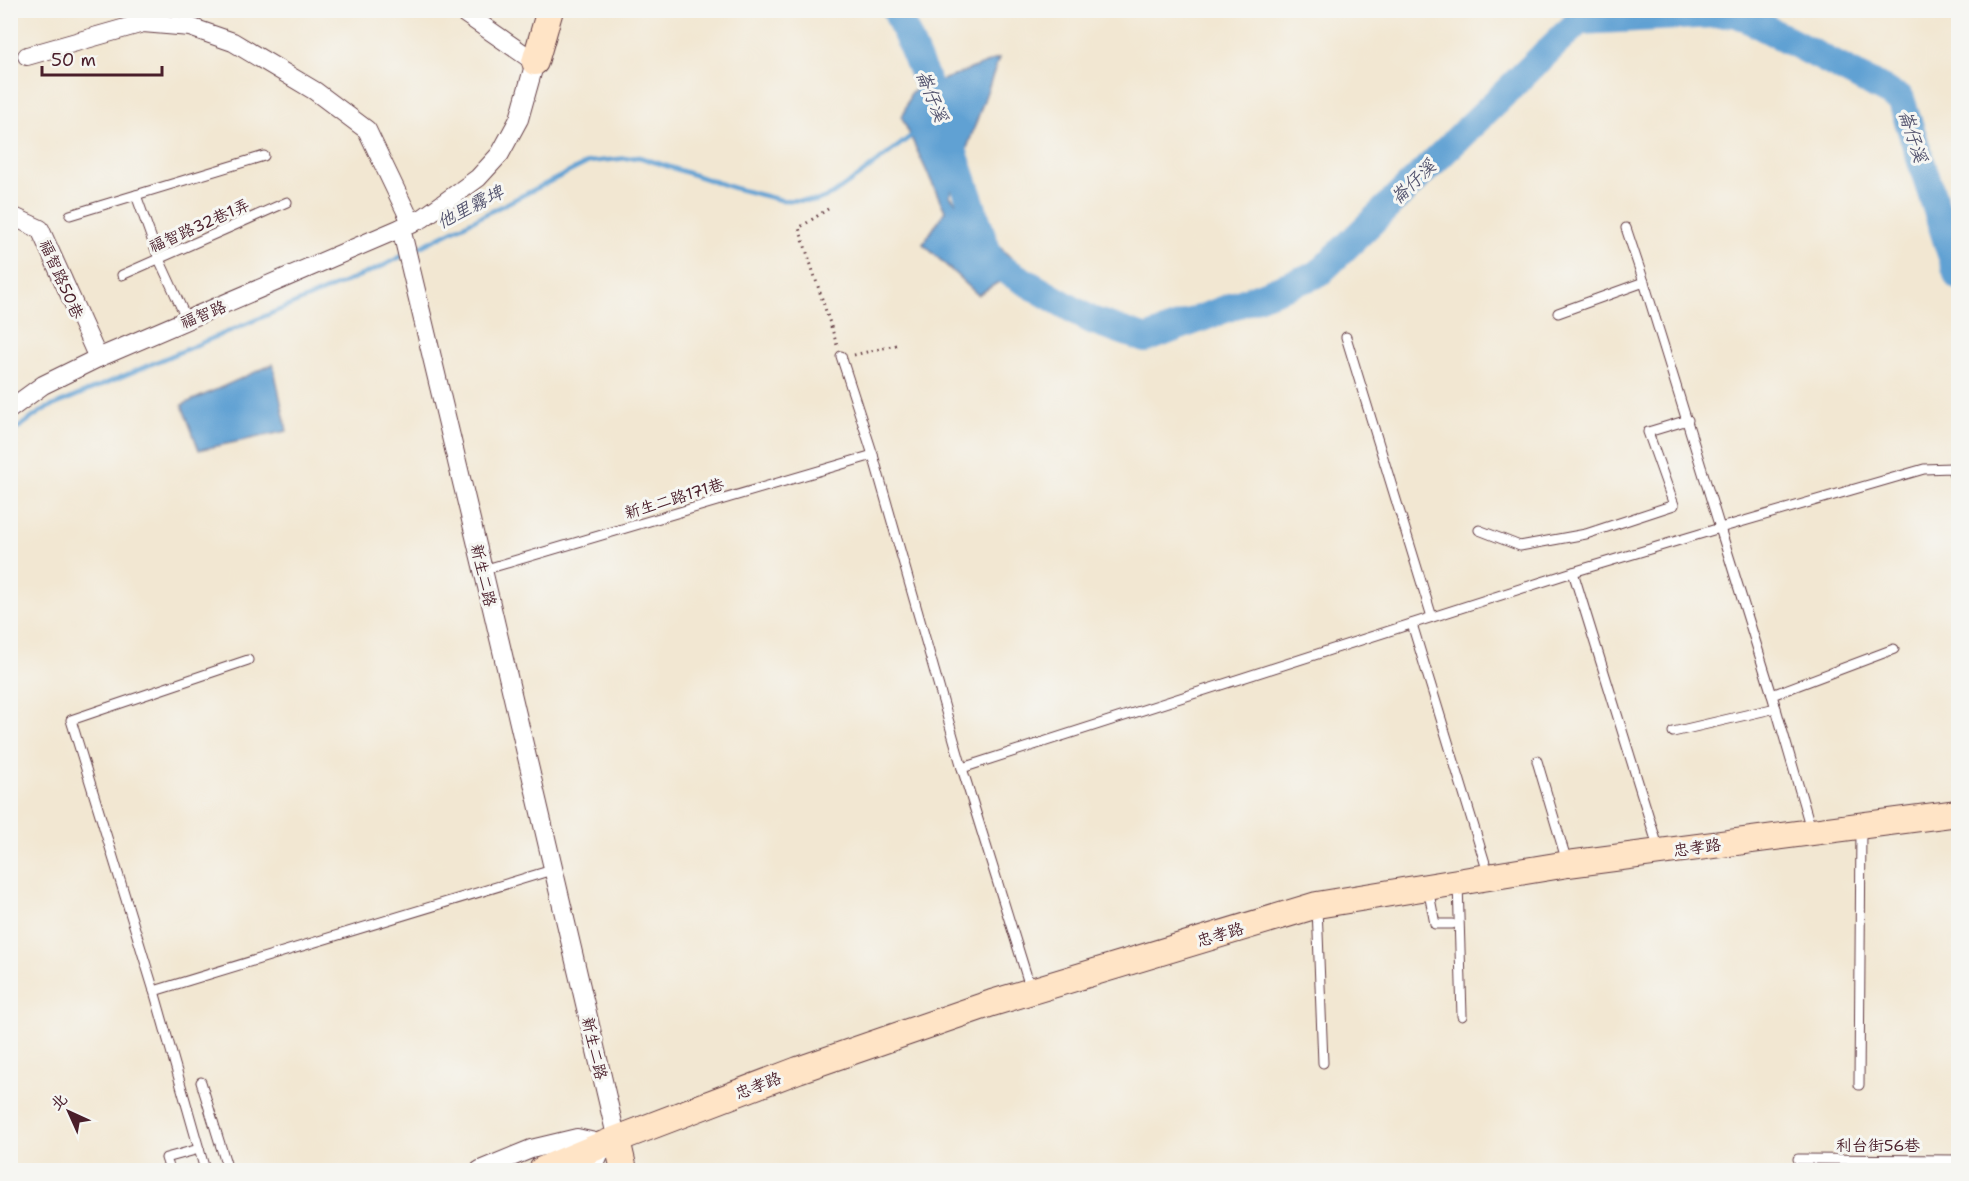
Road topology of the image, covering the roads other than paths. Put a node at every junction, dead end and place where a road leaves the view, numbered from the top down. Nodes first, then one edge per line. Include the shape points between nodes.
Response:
1 (460, 10) edge
2 (533, 10) edge
3 (550, 10) edge
4 (27, 56) dead end
5 (535, 62) junction
6 (264, 156) dead end
7 (136, 195) junction
8 (287, 202) dead end
9 (10, 215) edge
10 (70, 215) dead end
11 (406, 226) junction
12 (1626, 228) dead end
13 (159, 259) junction
14 (122, 275) dead end
15 (1644, 282) junction
16 (1558, 313) dead end
17 (187, 320) junction
18 (1346, 337) dead end
19 (841, 356) road end
20 (98, 358) junction
21 (10, 409) edge
22 (1688, 420) junction
23 (873, 455) junction
24 (1957, 481) edge
25 (1720, 528) junction
26 (1479, 530) dead end
27 (483, 570) junction
28 (1573, 572) junction
29 (1432, 617) junction
30 (1412, 624) junction
31 (1894, 649) dead end
32 (248, 660) dead end
33 (1772, 695) junction
34 (1776, 708) junction
35 (1673, 732) dead end
36 (1537, 761) dead end
37 (962, 768) junction
38 (1959, 813) edge
39 (1861, 825) junction
40 (1812, 831) junction
41 (1660, 853) junction
42 (1568, 864) junction
43 (552, 870) junction
44 (1488, 876) junction
45 (1458, 881) junction
46 (1428, 886) junction
47 (1317, 905) junction
48 (1452, 924) dead end
49 (1031, 990) junction
50 (154, 991) junction
51 (1462, 1016) dead end
52 (1323, 1063) dead end
53 (201, 1082) dead end
54 (1859, 1085) dead end
55 (610, 1142) junction
56 (199, 1149) junction
57 (1798, 1159) dead end
58 (1959, 1160) edge
59 (170, 1170) edge
60 (205, 1170) edge
61 (228, 1170) edge
62 (480, 1170) edge
63 (542, 1170) edge
64 (586, 1170) edge
65 (624, 1170) edge

1 - 5 street
2 - 5 main road
3 - 5 main road
4 - 11 street, 新生二路 via 143,23 190,27 233,42 315,91 367,130
5 - 11 street via 519,119 500,154 478,178
6 - 7 lane
7 - 10 lane
7 - 13 lane
8 - 13 lane, 福智路32巷1弄
9 - 20 street, 福智路50巷 via 40,229
11 - 17 street, 福智路
11 - 27 street, 新生二路
12 - 15 lane
13 - 14 lane, 福智路32巷1弄
13 - 17 lane
15 - 16 lane
15 - 22 lane
17 - 20 street, 福智路
18 - 29 lane
19 - 23 lane
20 - 21 street, 福智路 via 43,386
22 - 25 lane
22 - 26 lane via 1648,432 1674,505 1586,534 1520,546
23 - 27 lane, 新生二路171巷
23 - 37 lane
24 - 25 lane via 1952,468 1924,469
25 - 28 lane
25 - 33 lane
27 - 43 street, 新生二路
28 - 29 lane
28 - 41 lane
29 - 30 lane
30 - 37 lane
30 - 44 lane
31 - 33 lane
32 - 50 lane via 71,720
33 - 34 lane
34 - 35 lane
34 - 40 lane
36 - 42 lane
37 - 49 lane
38 - 39 main road, 忠孝路
39 - 40 main road, 忠孝路
39 - 54 lane
40 - 41 main road, 忠孝路
41 - 42 main road, 忠孝路
42 - 44 main road, 忠孝路
43 - 50 lane
43 - 55 street, 新生二路
44 - 45 main road, 忠孝路
45 - 46 main road, 忠孝路
45 - 51 lane
46 - 47 main road, 忠孝路
46 - 48 lane via 1435,924
47 - 49 main road, 忠孝路
47 - 52 lane
49 - 55 main road, 忠孝路 via 798,1070
50 - 56 lane
53 - 61 lane
55 - 62 street via 577,1138 531,1149
55 - 63 main road, 忠孝路
55 - 64 street via 594,1167
55 - 65 main road
56 - 59 lane via 166,1158
56 - 60 lane
57 - 58 lane, 利台街56巷

